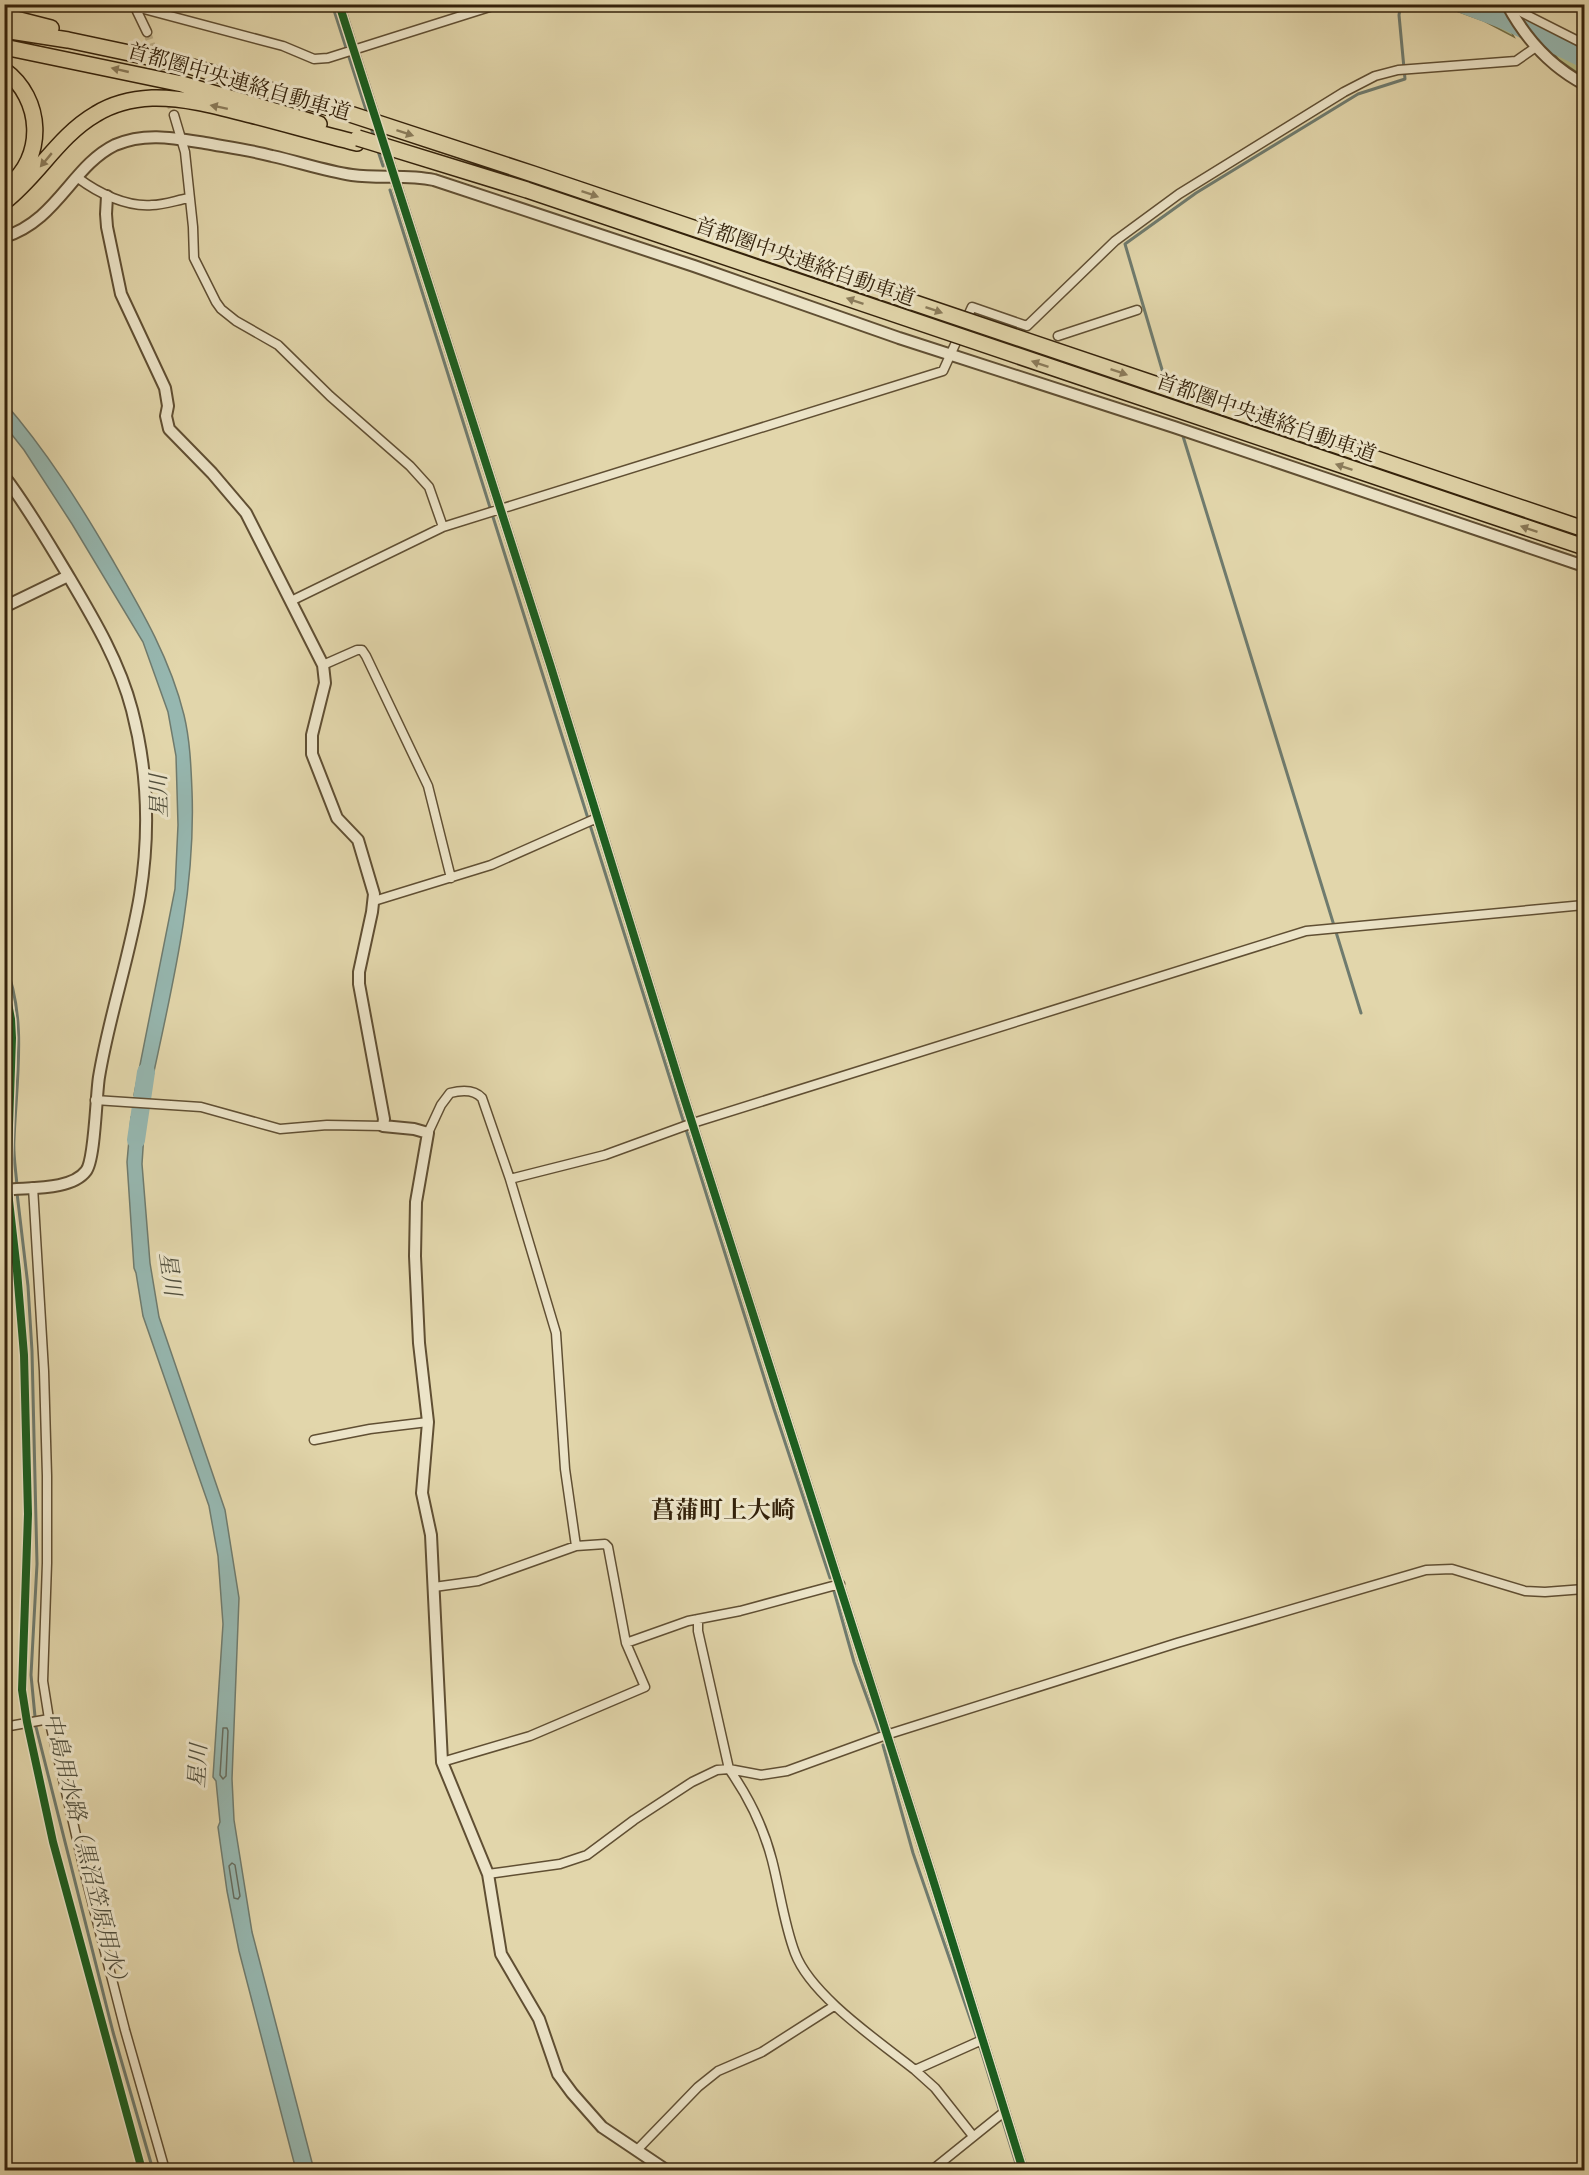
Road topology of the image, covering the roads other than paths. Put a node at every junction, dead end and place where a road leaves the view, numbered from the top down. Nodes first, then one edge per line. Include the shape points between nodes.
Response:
1 (125, 4) edge
2 (339, 4) edge
3 (499, 4) edge
4 (1507, 4) edge
5 (135, 6) edge
6 (4, 16) edge
7 (4, 30) edge
8 (147, 32) tunnel mouth
9 (1584, 44) edge
10 (4, 47) edge
11 (1536, 47) junction
12 (103, 48) junction
13 (353, 49) junction
14 (4, 70) edge
15 (1584, 84) edge
16 (174, 115) tunnel mouth
17 (182, 140) junction
18 (357, 140) junction
19 (393, 176) junction
20 (78, 178) junction
21 (4, 189) edge
22 (107, 196) junction
23 (189, 198) junction
24 (4, 202) edge
25 (4, 237) edge
26 (1137, 310) dead end
27 (1058, 336) dead end
28 (951, 355) junction
29 (4, 476) edge
30 (499, 509) junction
31 (443, 527) junction
32 (1584, 529) edge
33 (1584, 547) edge
34 (1584, 566) edge
35 (68, 576) junction
36 (291, 601) junction
37 (4, 607) edge
38 (323, 665) junction
39 (597, 818) junction
40 (451, 878) junction
41 (374, 901) junction
42 (1584, 904) edge
43 (95, 1100) junction
44 (693, 1123) junction
45 (384, 1126) junction
46 (428, 1133) junction
47 (510, 1179) junction
48 (28, 1188) junction
49 (7, 1190) edge
50 (428, 1422) junction
51 (314, 1440) dead end
52 (576, 1546) junction
53 (840, 1584) junction
54 (434, 1587) junction
55 (1584, 1589) edge
56 (698, 1619) junction
57 (627, 1643) junction
58 (45, 1720) junction
59 (4, 1727) edge
60 (886, 1735) junction
61 (442, 1762) junction
62 (729, 1769) junction
63 (488, 1874) junction
64 (834, 2006) junction
65 (982, 2040) junction
66 (915, 2070) junction
67 (1004, 2112) junction
68 (973, 2136) junction
69 (637, 2150) junction
70 (165, 2170) edge
71 (666, 2170) edge
72 (932, 2170) edge
73 (1023, 2170) edge

1 - 5 street
2 - 13 street
3 - 13 street
4 - 9 street
4 - 11 street
5 - 8 street
5 - 13 street via 283,46 314,59
6 - 12 highway via 79,33
7 - 12 highway, 首都圏中央連絡自動車道
18 -> 10 highway, 首都圏中央連絡自動車道 via 295,115 182,84
11 - 15 street
11 - 28 street via 1516,61 1398,70 1375,76 1344,92 1179,194 1131,229 1027,326 972,307
12 -> 32 highway, 首都圏中央連絡自動車道, bridge via 186,65 350,114
13 - 19 street
14 - 21 highway via 26,92 36,131 26,166
16 - 17 street
17 - 19 street via 352,175
17 - 20 street via 146,136 122,143 100,155
17 - 23 street
18 -> 24 highway via 211,105 163,98 126,102 80,125
33 -> 18 highway, 首都圏中央連絡自動車道, bridge via 484,177
19 - 28 street via 421,177 465,189
19 - 30 street
20 - 22 street
20 - 25 street via 44,215
22 - 23 street via 152,206
22 - 36 street via 107,227 121,294 165,388 169,429 246,513
23 - 31 street via 194,258 221,309 278,345 410,465 429,487
26 - 27 street
28 - 30 street via 943,371
28 - 34 street
29 - 35 street
30 - 31 street
30 - 39 street
31 - 36 street
35 - 37 street
35 - 43 street via 102,634 132,708 147,807 140,896
36 - 38 street
38 - 40 street via 357,650 366,656 428,786
38 - 41 street via 325,682 312,735 312,754 337,819 358,840
39 - 40 street
39 - 44 street
40 - 41 street
41 - 45 street via 359,984
42 - 44 street via 1306,931
43 - 45 street via 201,1107 280,1130 327,1125
43 - 48 street via 89,1166 85,1172 62,1185
44 - 47 street via 605,1155
44 - 53 street
45 - 46 street
46 - 47 street via 450,1093 476,1092 488,1111
46 - 50 street via 414,1224 419,1343
47 - 52 street via 556,1333 565,1470
48 - 49 street
48 - 58 street via 44,1371 48,1527 42,1667
50 - 51 street
50 - 54 street via 422,1493 431,1535
52 - 54 street via 478,1581
52 - 57 street via 608,1546
53 - 56 street
53 - 60 street
54 - 61 street
55 - 60 street via 1525,1591 1452,1569 1426,1570
56 - 57 street
56 - 62 street
57 - 61 street via 645,1687 530,1736
58 - 59 street
58 - 70 street
60 - 62 street via 775,1774
60 - 65 street
61 - 63 street
62 - 63 street via 717,1770 692,1782 587,1855 560,1864
62 - 64 street via 760,1825 795,1955
63 - 69 street via 501,1954 539,2019 558,2074 602,2127
64 - 66 street
64 - 69 street via 762,2052 718,2071
65 - 66 street
65 - 67 street
66 - 68 street via 935,2088
67 - 68 street
67 - 73 street
68 - 72 street
69 - 71 street

